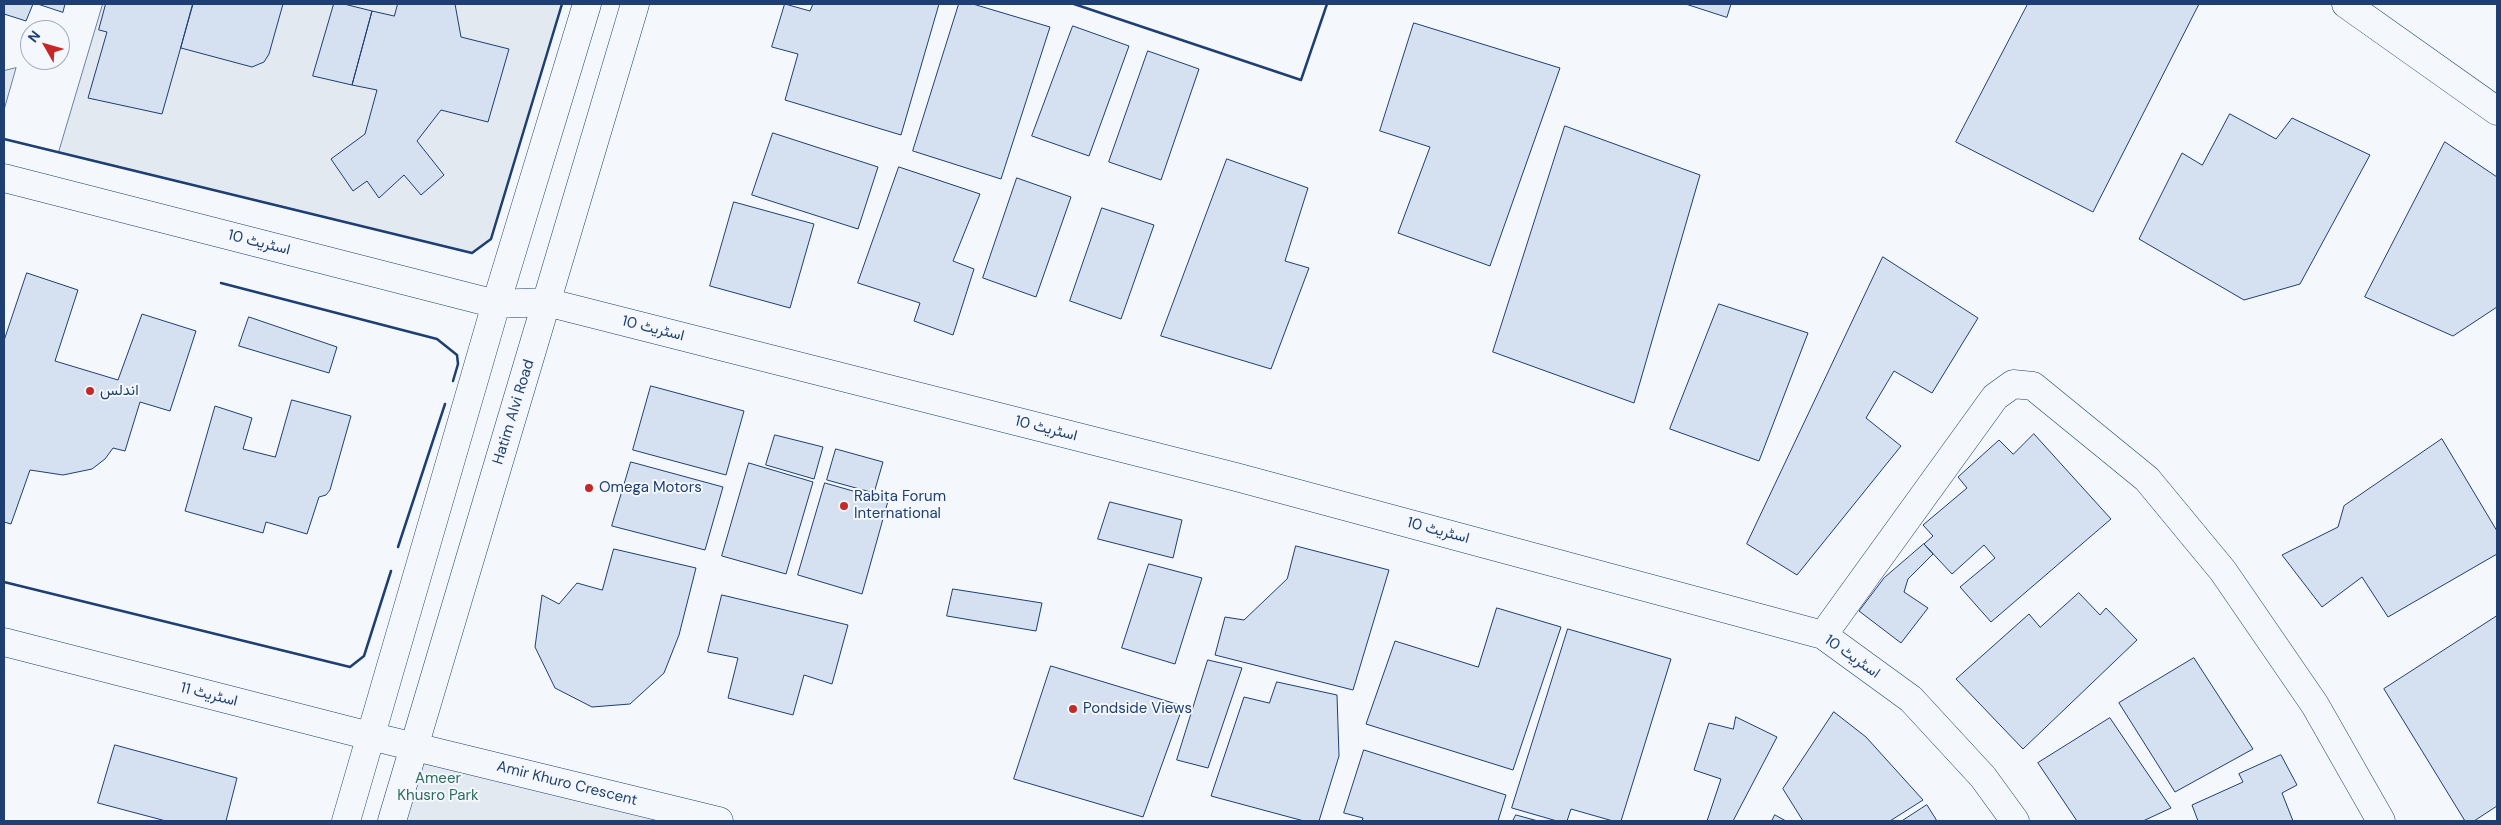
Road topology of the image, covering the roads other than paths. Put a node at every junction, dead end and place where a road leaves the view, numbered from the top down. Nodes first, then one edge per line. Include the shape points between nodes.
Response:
1 (587, 4) edge
2 (635, 4) edge
3 (2346, 4) edge
4 (2497, 112) edge
5 (4, 178) edge
6 (546, 302) junction
7 (496, 304) junction
8 (1823, 635) junction
9 (4, 642) edge
10 (370, 736) junction
11 (414, 747) junction
12 (346, 821) edge
13 (392, 821) edge
14 (719, 821) edge
15 (2015, 821) edge
16 (2382, 821) edge

1 - 7 street
2 - 6 street, Hatim Alvi Road
3 - 4 street
5 - 7 street, اسٹریٹ 10
6 - 7 street, اسٹریٹ 10
6 - 8 street, اسٹریٹ 10 via 1236,477
6 - 11 street, Hatim Alvi Road
7 - 10 street
8 - 15 street, اسٹریٹ 10 via 1911,699 1983,777
8 - 16 street via 1994,397 2013,384 2033,386 2147,479 2224,571 2315,705
9 - 10 street, اسٹریٹ 11
10 - 11 street, اسٹریٹ 11
10 - 12 street
11 - 13 street, Hatim Alvi Road
11 - 14 street, Amir Khuro Crescent

